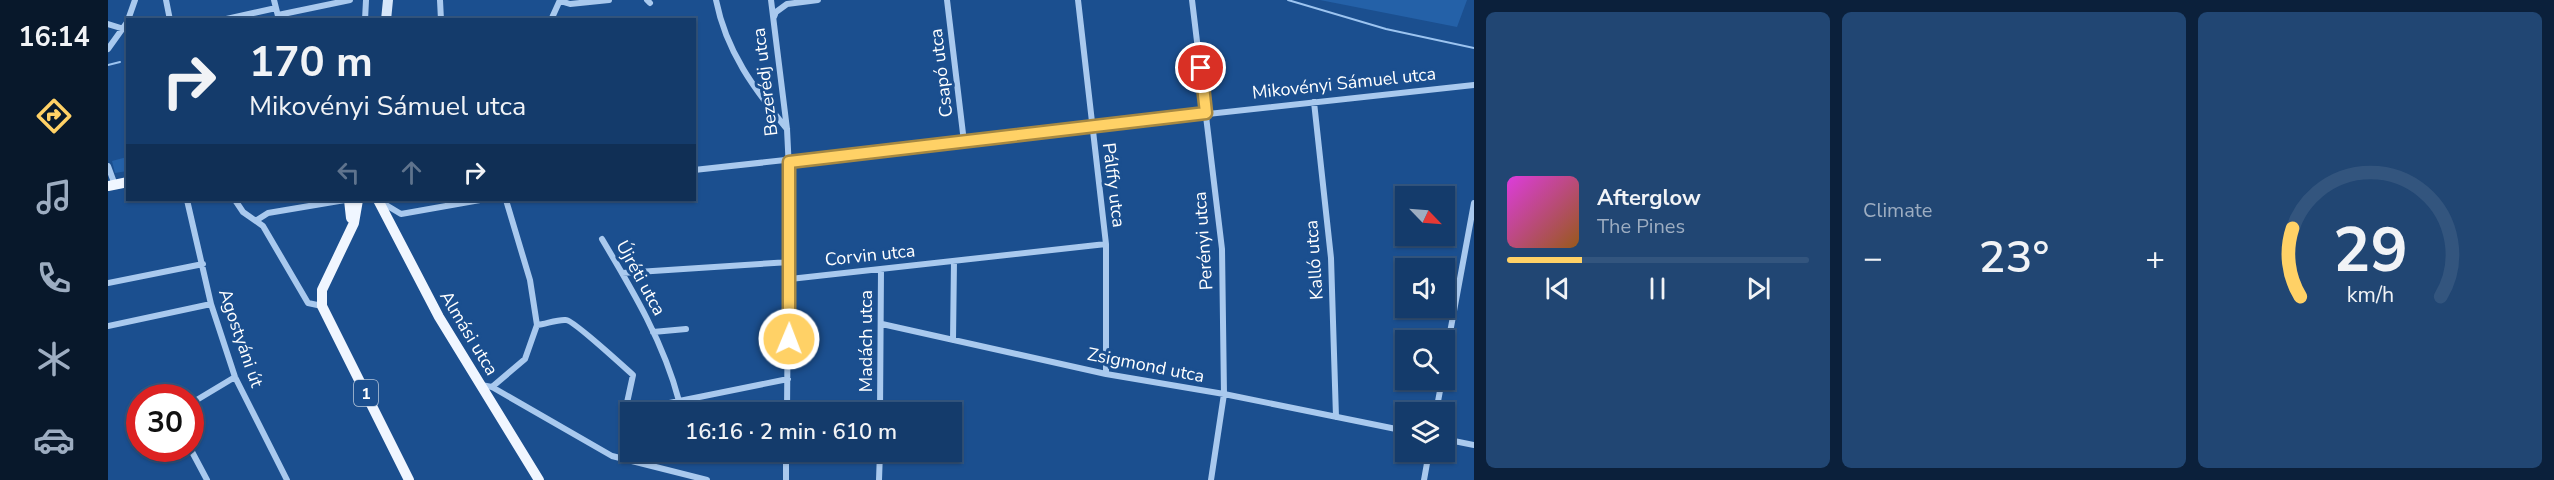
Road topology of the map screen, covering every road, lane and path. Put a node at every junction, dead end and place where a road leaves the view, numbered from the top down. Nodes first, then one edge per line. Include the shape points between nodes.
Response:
1 (135, 0) edge
2 (274, 0) edge
3 (350, 0) edge
4 (366, 0) edge
5 (388, 0) edge
6 (440, 0) edge
7 (560, 0) edge
8 (609, 0) edge
9 (716, 0) edge
10 (771, 0) edge
11 (818, 0) edge
12 (947, 0) edge
13 (1078, 0) edge
14 (1192, 0) edge
15 (278, 14) edge
16 (129, 18) edge
17 (241, 18) edge
18 (365, 18) edge
19 (386, 18) edge
20 (441, 18) edge
21 (552, 18) edge
22 (773, 23) junction
23 (108, 24) edge
24 (126, 24) edge
25 (124, 29) junction
26 (108, 49) edge
27 (1474, 85) edge
28 (1314, 102) junction
29 (1206, 113) junction
30 (1092, 128) junction
31 (787, 129) junction
32 (964, 142) junction
33 (789, 162) junction
34 (108, 166) edge
35 (696, 170) edge
36 (126, 182) edge
37 (111, 186) edge
38 (187, 201) edge
39 (236, 201) edge
40 (341, 201) edge
41 (347, 201) edge
42 (358, 201) edge
43 (383, 201) edge
44 (474, 201) edge
45 (506, 201) edge
46 (1474, 203) edge
47 (400, 214) junction
48 (257, 220) junction
49 (392, 224) junction
50 (347, 239) junction
51 (603, 239) dead end
52 (398, 241) junction
53 (1106, 244) junction
54 (954, 261) junction
55 (790, 262) junction
56 (203, 264) junction
57 (881, 270) junction
58 (622, 273) junction
59 (790, 279) junction
60 (108, 283) edge
61 (211, 304) junction
62 (322, 306) junction
63 (882, 324) junction
64 (537, 325) junction
65 (108, 326) edge
66 (686, 329) dead end
67 (1450, 330) edge
68 (653, 332) junction
69 (953, 340) junction
70 (1106, 374) junction
71 (235, 377) junction
72 (788, 379) junction
73 (486, 386) junction
74 (1224, 394) junction
75 (204, 396) edge
76 (679, 401) junction
77 (787, 402) edge
78 (880, 402) edge
79 (1336, 417) junction
80 (1395, 429) edge
81 (1455, 441) edge
82 (1474, 445) edge
83 (197, 462) edge
84 (786, 462) edge
85 (880, 462) edge
86 (1427, 462) edge
87 (207, 480) edge
88 (286, 480) edge
89 (409, 480) edge
90 (539, 480) edge
91 (707, 480) edge
92 (786, 480) edge
93 (879, 480) edge
94 (1212, 480) edge
95 (1424, 480) edge

1 - 16 street
2 - 15 street
3 - 15 street
4 - 18 street
5 - 19 main road
6 - 20 street
7 - 8 street via 570,4
7 - 21 street
9 - 31 street via 727,42 763,100
10 - 22 street, Bezerédj utca
11 - 22 street via 787,4 776,12
12 - 32 street, Csapó utca
13 - 30 street, Pálffy utca
14 - 29 street, Perényi utca
15 - 17 street
22 - 31 street, Bezerédj utca
23 - 25 street
24 - 25 street
25 - 26 street
27 - 28 street, Mikovényi Sámuel utca
28 - 29 street, Mikovényi Sámuel utca
28 - 79 street, Kalló utca via 1331,258
29 - 30 street, Mikovényi Sámuel utca
29 - 74 street, Perényi utca via 1222,249
30 - 32 street, Mikovényi Sámuel utca
30 - 53 street, Pálffy utca
31 - 33 street, Bezerédj utca
32 - 33 street, Mikovényi Sámuel utca
33 - 35 street, Mikovényi Sámuel utca
33 - 55 street, Bezerédj utca
34 - 37 street
36 - 37 main road
38 - 56 street, Agostyáni út
39 - 48 street via 243,212
40 - 48 street via 268,213
41 - 50 main road via 352,214
42 - 50 main road
43 - 47 street
43 - 49 main road
43 - 52 main road, Almási utca
44 - 47 street
45 - 64 street via 530,280
46 - 67 street
47 - 49 street
48 - 62 street via 308,303
49 - 52 main road
50 - 62 main road via 322,290
51 - 58 street, Újréti utca
52 - 73 main road, Almási utca via 439,317
53 - 54 street, Corvin utca
53 - 70 street, Pálffy utca
54 - 57 street, Corvin utca
54 - 69 street
55 - 58 street
55 - 59 street, Bezerédj utca
56 - 60 street
56 - 61 street, Agostyáni út
57 - 59 street, Corvin utca
57 - 63 street, Madách utca
58 - 68 street, Újréti utca
59 - 72 street, Bezerédj utca
61 - 65 street
61 - 71 street, Agostyáni út
62 - 89 main road, 1
63 - 69 street, Zsigmond utca
63 - 78 street, Madách utca
64 - 73 street via 525,358
64 - 76 street via 566,320 578,324 633,375 625,412
66 - 68 street, Újréti utca
68 - 76 street, Újréti utca via 671,370
69 - 70 street, Zsigmond utca
70 - 74 street, Zsigmond utca
71 - 75 street
71 - 88 street, Agostyáni út
72 - 76 street
72 - 77 street, Bezerédj utca
73 - 90 main road, Almási utca
73 - 91 street via 612,456
74 - 79 street, Zsigmond utca
74 - 94 street, Perényi utca
79 - 80 street, Zsigmond utca
81 - 82 street
83 - 87 street
84 - 92 street
85 - 93 street
86 - 95 street

